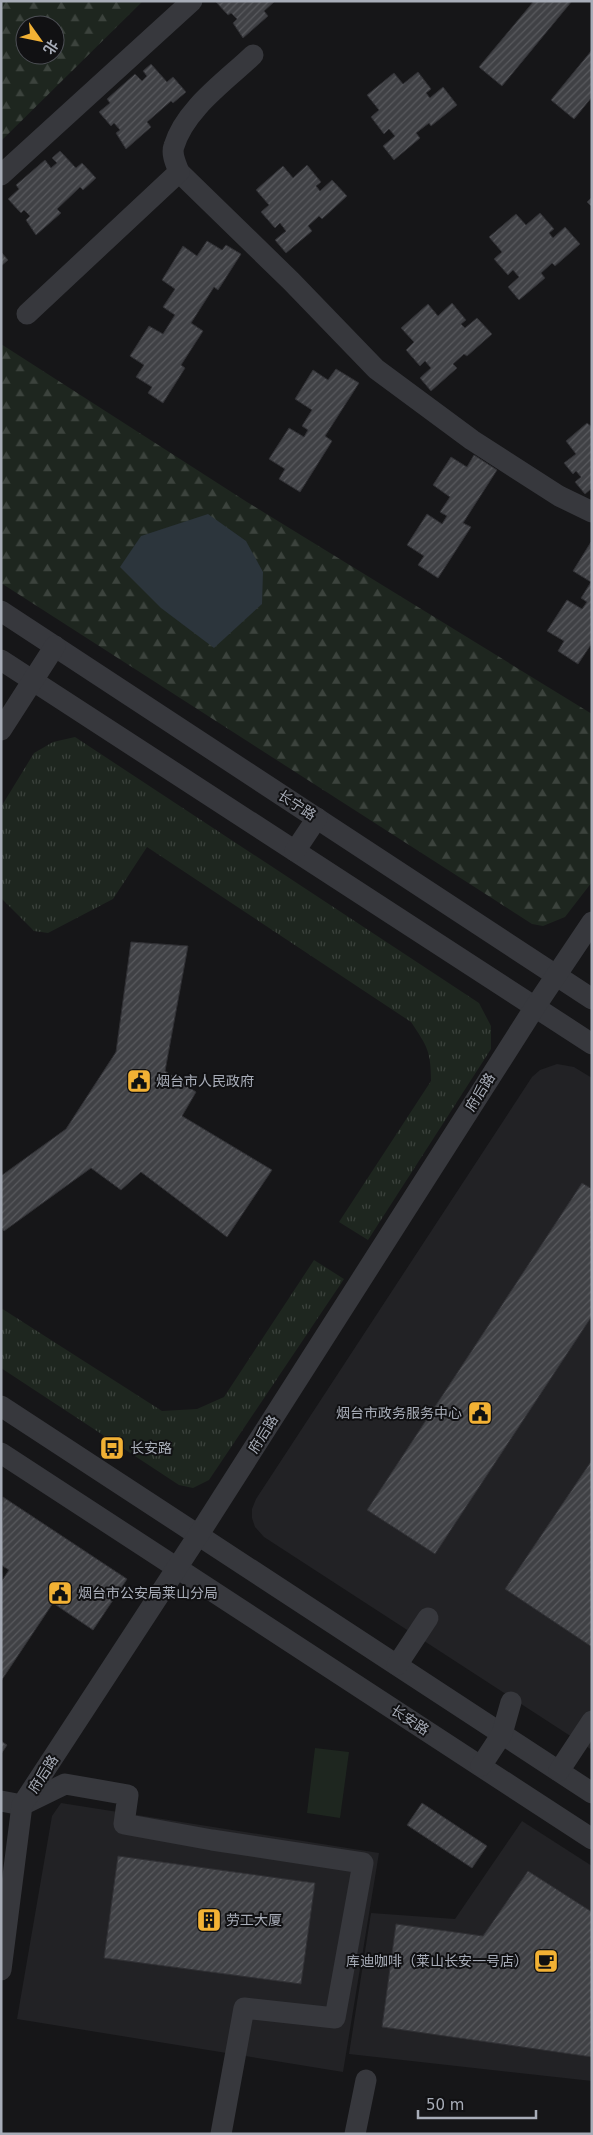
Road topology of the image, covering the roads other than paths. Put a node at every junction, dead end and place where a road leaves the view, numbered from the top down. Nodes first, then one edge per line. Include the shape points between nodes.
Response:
1 (192, 1) edge
2 (253, 56) dead end
3 (179, 172) junction
4 (1, 174) edge
5 (27, 314) dead end
6 (592, 512) edge
7 (1, 611) edge
8 (55, 646) junction
9 (1, 660) edge
10 (33, 680) junction
11 (1, 730) edge
12 (317, 818) junction
13 (295, 851) junction
14 (592, 922) edge
15 (556, 976) junction
16 (592, 999) edge
17 (535, 1007) junction
18 (592, 1044) edge
19 (1, 1406) edge
20 (1, 1453) edge
21 (199, 1534) junction
22 (176, 1567) junction
23 (428, 1618) dead end
24 (397, 1665) junction
25 (511, 1702) dead end
26 (592, 1720) edge
27 (502, 1734) junction
28 (481, 1766) junction
29 (559, 1772) junction
30 (592, 1793) edge
31 (1, 1801) edge
32 (22, 1805) junction
33 (592, 1839) edge
34 (1, 1970) edge
35 (366, 2080) dead end
36 (221, 2134) edge
37 (355, 2134) edge

1 - 4 street
2 - 3 street via 198,107 184,125 173,147
3 - 5 street
3 - 6 street via 376,369 472,440 559,496
7 - 8 street, 长宁路
8 - 10 street
8 - 12 street, 长宁路
9 - 10 street
10 - 11 street
10 - 13 street
12 - 13 street
12 - 15 street, 长宁路
13 - 17 street
14 - 15 street, 府后路
15 - 16 street, 长宁路
15 - 17 street, 府后路
17 - 18 street
17 - 21 street, 府后路
19 - 21 street
20 - 22 street, 长安路
21 - 22 street, 府后路
21 - 24 street
22 - 28 street, 长安路
22 - 32 street, 府后路
23 - 24 street
24 - 27 street
25 - 27 street
26 - 29 street
27 - 28 street
27 - 29 street
28 - 33 street, 长安路
29 - 30 street
31 - 32 street
32 - 34 street, 府后路
32 - 36 street via 65,1784 128,1795 124,1824 363,1863 335,2018 244,2008
35 - 37 street

